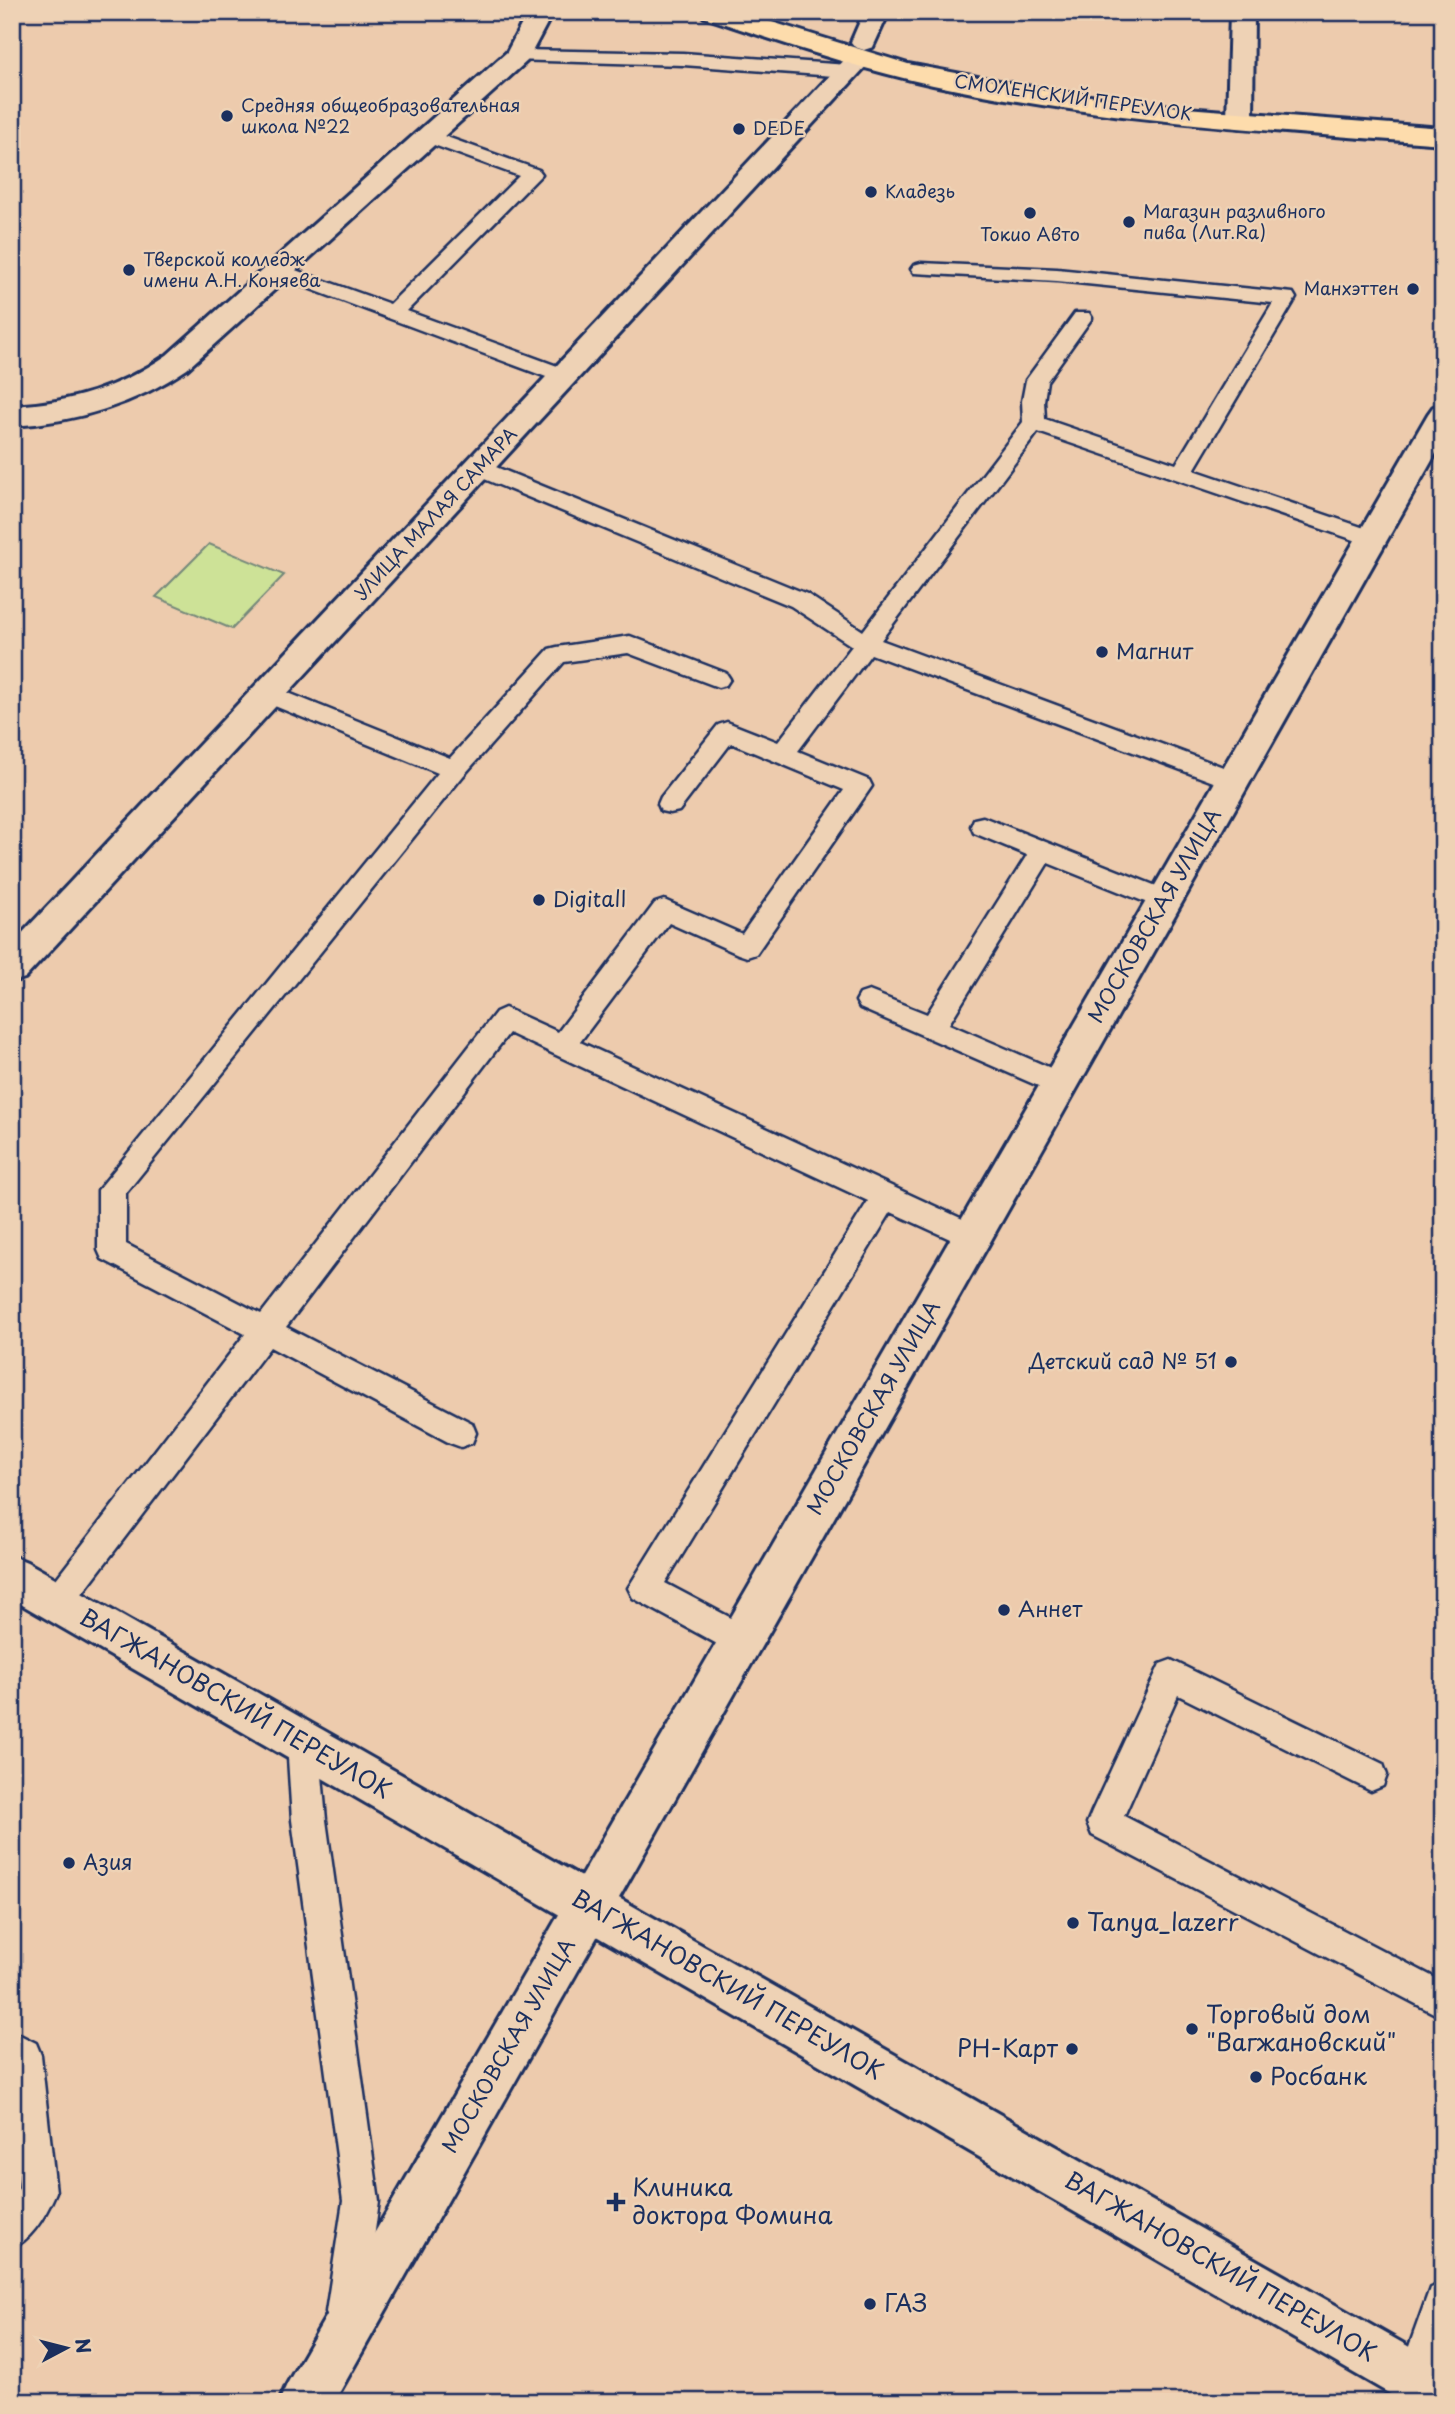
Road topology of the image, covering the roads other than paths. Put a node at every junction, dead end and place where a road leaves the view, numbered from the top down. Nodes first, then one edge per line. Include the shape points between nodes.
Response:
1 (541, 12) edge
2 (713, 12) edge
3 (771, 12) edge
4 (877, 12) edge
5 (1242, 12) edge
6 (518, 55) junction
7 (857, 58) junction
8 (1240, 112) junction
9 (1443, 119) edge
10 (1443, 136) edge
11 (430, 137) junction
12 (921, 269) dead end
13 (280, 271) junction
14 (393, 313) junction
15 (1082, 318) dead end
16 (564, 376) junction
17 (1443, 414) edge
18 (12, 416) edge
19 (1034, 423) junction
20 (478, 468) junction
21 (1181, 473) junction
22 (1371, 538) junction
23 (865, 643) junction
24 (718, 679) dead end
25 (268, 694) junction
26 (782, 754) junction
27 (454, 770) junction
28 (1233, 780) junction
29 (670, 804) dead end
30 (983, 826) dead end
31 (1043, 851) junction
32 (1165, 900) junction
33 (12, 968) edge
34 (869, 1001) dead end
35 (932, 1028) junction
36 (562, 1046) junction
37 (1059, 1084) junction
38 (886, 1196) junction
39 (971, 1237) junction
40 (266, 1330) junction
41 (461, 1433) dead end
42 (12, 1576) edge
43 (57, 1602) junction
44 (741, 1640) junction
45 (303, 1742) junction
46 (1371, 1775) dead end
47 (589, 1906) junction
48 (1443, 2001) edge
49 (12, 2048) edge
50 (12, 2230) edge
51 (1443, 2301) edge
52 (342, 2337) junction
53 (1429, 2387) edge
54 (305, 2402) edge

1 - 6 street
2 - 7 main road, СМОЛЕНСКИЙ ПЕРЕУЛОК
3 - 7 main road, СМОЛЕНСКИЙ ПЕРЕУЛОК
4 - 7 street, УЛИЦА МАЛАЯ САМАРА
5 - 8 street
6 - 7 lane via 741,61
6 - 11 street
7 - 8 main road, СМОЛЕНСКИЙ ПЕРЕУЛОК via 1037,97
7 - 16 street, УЛИЦА МАЛАЯ САМАРА
8 - 9 main road, СМОЛЕНСКИЙ ПЕРЕУЛОК
8 - 10 main road, СМОЛЕНСКИЙ ПЕРЕУЛОК
11 - 13 street
11 - 14 lane via 532,174
12 - 21 lane via 1057,275 1286,298
13 - 14 lane
13 - 18 street via 151,380 85,406
14 - 16 lane
15 - 19 lane via 1037,380
16 - 20 street, УЛИЦА МАЛАЯ САМАРА
17 - 22 street, МОСКОВСКАЯ УЛИЦА
19 - 21 lane
19 - 23 lane
20 - 23 lane via 799,600
20 - 25 street, УЛИЦА МАЛАЯ САМАРА
21 - 22 lane
22 - 28 street, МОСКОВСКАЯ УЛИЦА
23 - 26 lane
23 - 28 lane
24 - 27 lane via 630,644 558,655
25 - 27 lane
25 - 33 street, УЛИЦА МАЛАЯ САМАРА
26 - 29 lane via 727,731
26 - 36 lane via 860,786 747,947 664,910
27 - 40 lane via 112,1190 112,1250
28 - 32 street, МОСКОВСКАЯ УЛИЦА
30 - 31 lane
31 - 32 lane
31 - 35 lane
32 - 37 street, МОСКОВСКАЯ УЛИЦА
34 - 35 lane
35 - 37 lane
36 - 38 lane
36 - 40 lane via 505,1019
37 - 39 street, МОСКОВСКАЯ УЛИЦА
38 - 39 lane
38 - 44 lane via 644,1588
39 - 44 street, МОСКОВСКАЯ УЛИЦА
40 - 41 lane
40 - 43 lane
42 - 43 street, ВАГЖАНОВСКИЙ ПЕРЕУЛОК
43 - 45 street, ВАГЖАНОВСКИЙ ПЕРЕУЛОК
44 - 47 street, МОСКОВСКАЯ УЛИЦА
45 - 47 street, ВАГЖАНОВСКИЙ ПЕРЕУЛОК
45 - 52 lane via 309,1820 361,2201
46 - 48 lane via 1171,1675 1104,1823
47 - 52 street, МОСКОВСКАЯ УЛИЦА
47 - 53 street, ВАГЖАНОВСКИЙ ПЕРЕУЛОК
49 - 50 lane via 24,2055 38,2192
51 - 53 lane
52 - 54 street, МОСКОВСКАЯ УЛИЦА

